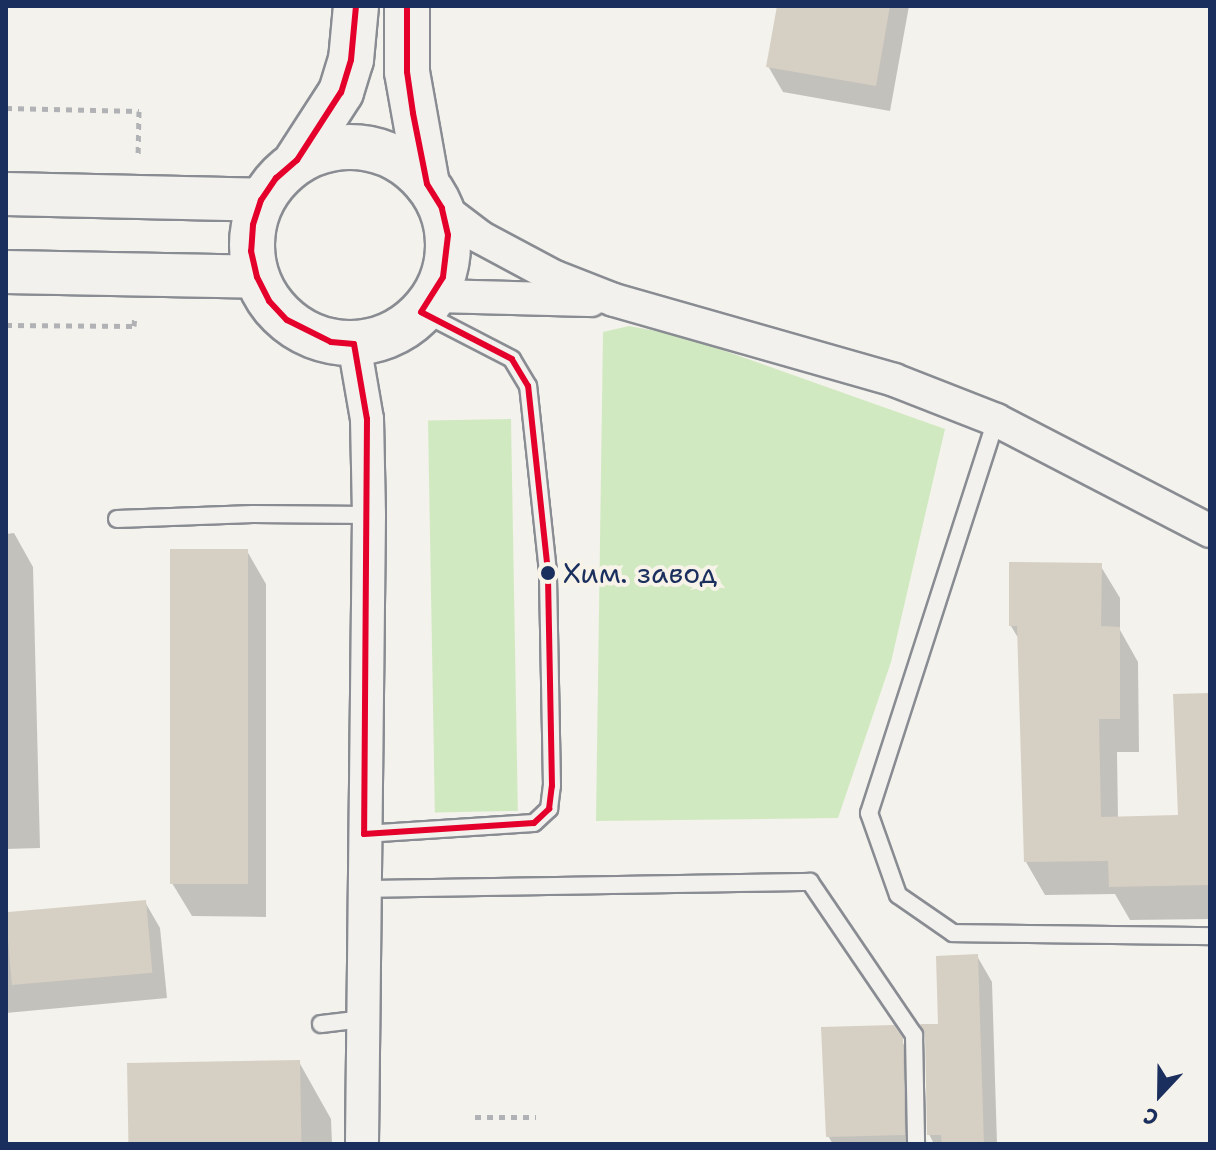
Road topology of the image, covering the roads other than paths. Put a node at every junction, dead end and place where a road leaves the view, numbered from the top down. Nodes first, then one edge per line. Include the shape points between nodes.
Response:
1 (356, 6) edge
2 (407, 6) edge
3 (297, 160) junction
4 (6, 194) edge
5 (434, 196) junction
6 (261, 200) junction
7 (6, 272) edge
8 (257, 277) junction
9 (614, 300) junction
10 (428, 304) junction
11 (354, 344) junction
12 (996, 420) junction
13 (369, 515) junction
14 (117, 519) dead end
15 (1210, 531) edge
16 (364, 834) junction
17 (364, 889) junction
18 (1210, 936) edge
19 (363, 1019) junction
20 (321, 1024) dead end
21 (362, 1144) edge
22 (916, 1144) edge

1 - 3 main road via 351,60 341,92
2 - 5 main road via 407,72
3 - 5 main road via 352,145 380,150 406,163
3 - 6 main road
4 - 6 street
5 - 9 street via 515,257
5 - 10 main road via 448,235 448,256
6 - 8 main road via 251,251
7 - 8 street
8 - 11 main road via 287,320 331,342
9 - 10 street
9 - 12 street via 894,380
10 - 11 main road via 389,336
10 - 16 lane via 512,359 528,386 548,572 552,786 549,809 534,823
11 - 13 street via 367,419
12 - 15 street
12 - 18 lane via 869,813 898,895 953,933
13 - 14 lane
13 - 16 street
16 - 17 street
17 - 19 street
17 - 22 lane via 810,882 914,1035
19 - 20 lane
19 - 21 street

